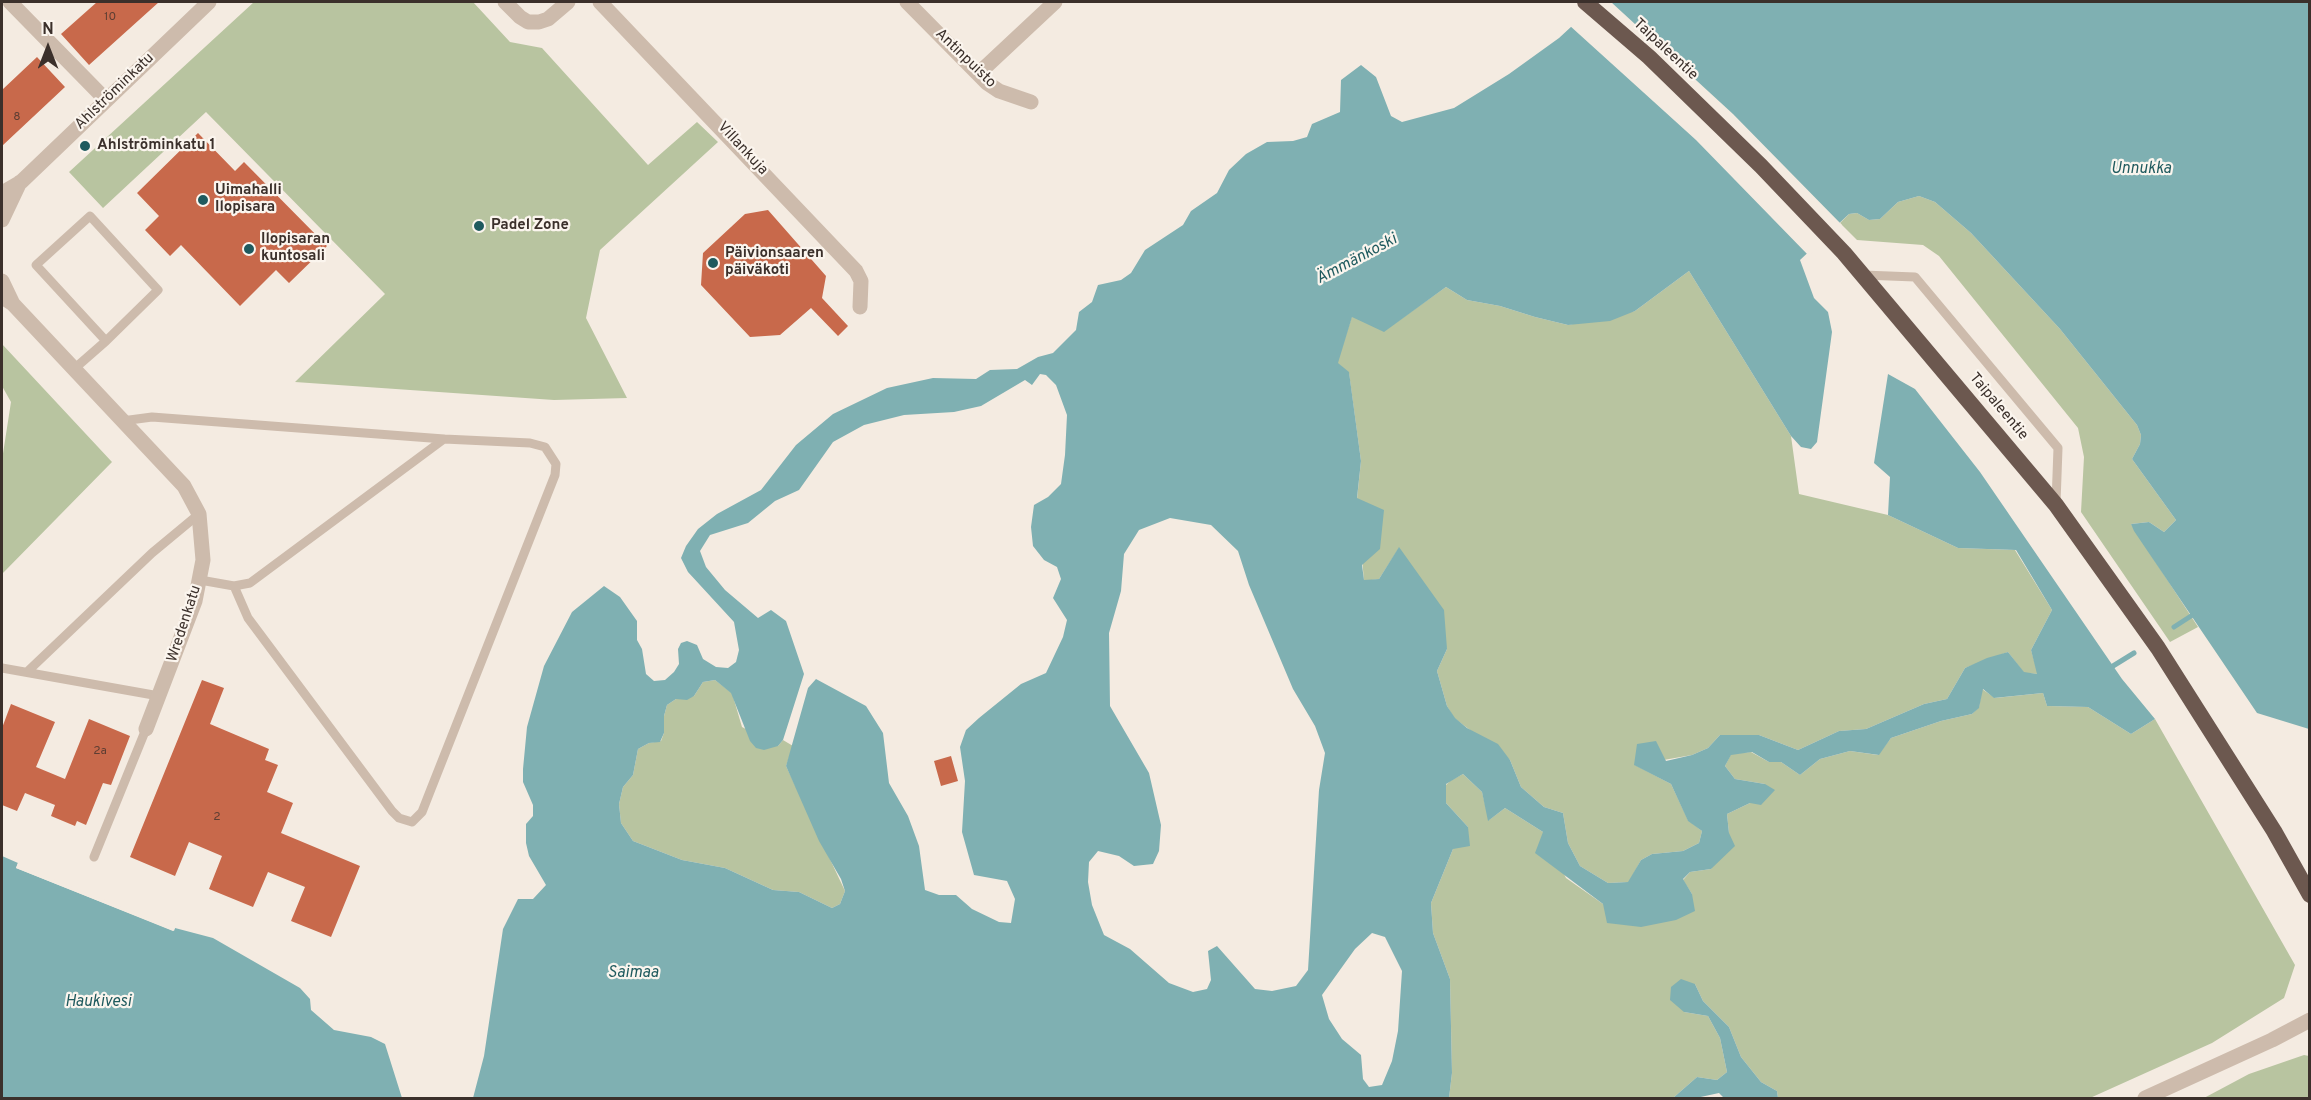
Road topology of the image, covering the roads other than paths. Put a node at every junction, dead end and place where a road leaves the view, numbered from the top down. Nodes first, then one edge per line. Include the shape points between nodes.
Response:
1 (10, 2) edge
2 (208, 2) edge
3 (506, 2) edge
4 (568, 2) edge
5 (600, 2) edge
6 (909, 2) edge
7 (1056, 2) edge
8 (1585, 2) edge
9 (978, 74) junction
10 (106, 100) junction
11 (1031, 102) dead end
12 (21, 182) junction
13 (2, 193) edge
14 (2, 220) edge
15 (1863, 274) junction
16 (2, 281) edge
17 (7, 301) edge
18 (860, 307) dead end
19 (106, 341) junction
20 (74, 369) junction
21 (122, 421) junction
22 (444, 439) junction
23 (2056, 505) junction
24 (199, 514) junction
25 (200, 580) junction
26 (234, 586) junction
27 (2, 668) edge
28 (27, 672) junction
29 (159, 696) junction
30 (146, 729) joint
31 (94, 857) dead end
32 (2310, 895) edge
33 (2310, 1020) edge
34 (2145, 1098) edge

1 - 10 street
2 - 10 street, Ahlströminkatu
3 - 4 street via 528,22 548,19
5 - 18 street, Villankuja via 856,270 861,281
6 - 9 street, Antinpuisto
7 - 9 street
8 - 15 highway, Taipaleentie via 1649,57 1761,166
9 - 11 street, Antinpuisto via 999,91
10 - 12 street, Ahlströminkatu
12 - 13 street, Ahlströminkatu
12 - 14 street, Ahlströminkatu
15 - 23 highway, Taipaleentie
15 - 23 lane via 1915,277 2058,448
16 - 17 street, Wredenkatu
17 - 20 street, Wredenkatu
19 - 19 lane via 159,290 90,216 36,266
19 - 20 lane
20 - 21 street, Wredenkatu
21 - 22 lane via 152,417
21 - 24 street, Wredenkatu via 184,486
22 - 26 lane via 250,583
22 - 26 lane via 541,444 554,458 556,469 417,819 405,821 392,812 248,618
23 - 32 highway, Taipaleentie via 2158,648
24 - 25 street, Wredenkatu via 203,542
24 - 28 lane via 152,553
25 - 26 lane
25 - 29 street, Wredenkatu
27 - 28 lane
28 - 29 lane
29 - 30 street, Wredenkatu
30 - 31 lane, Wredenkatu
33 - 34 street

